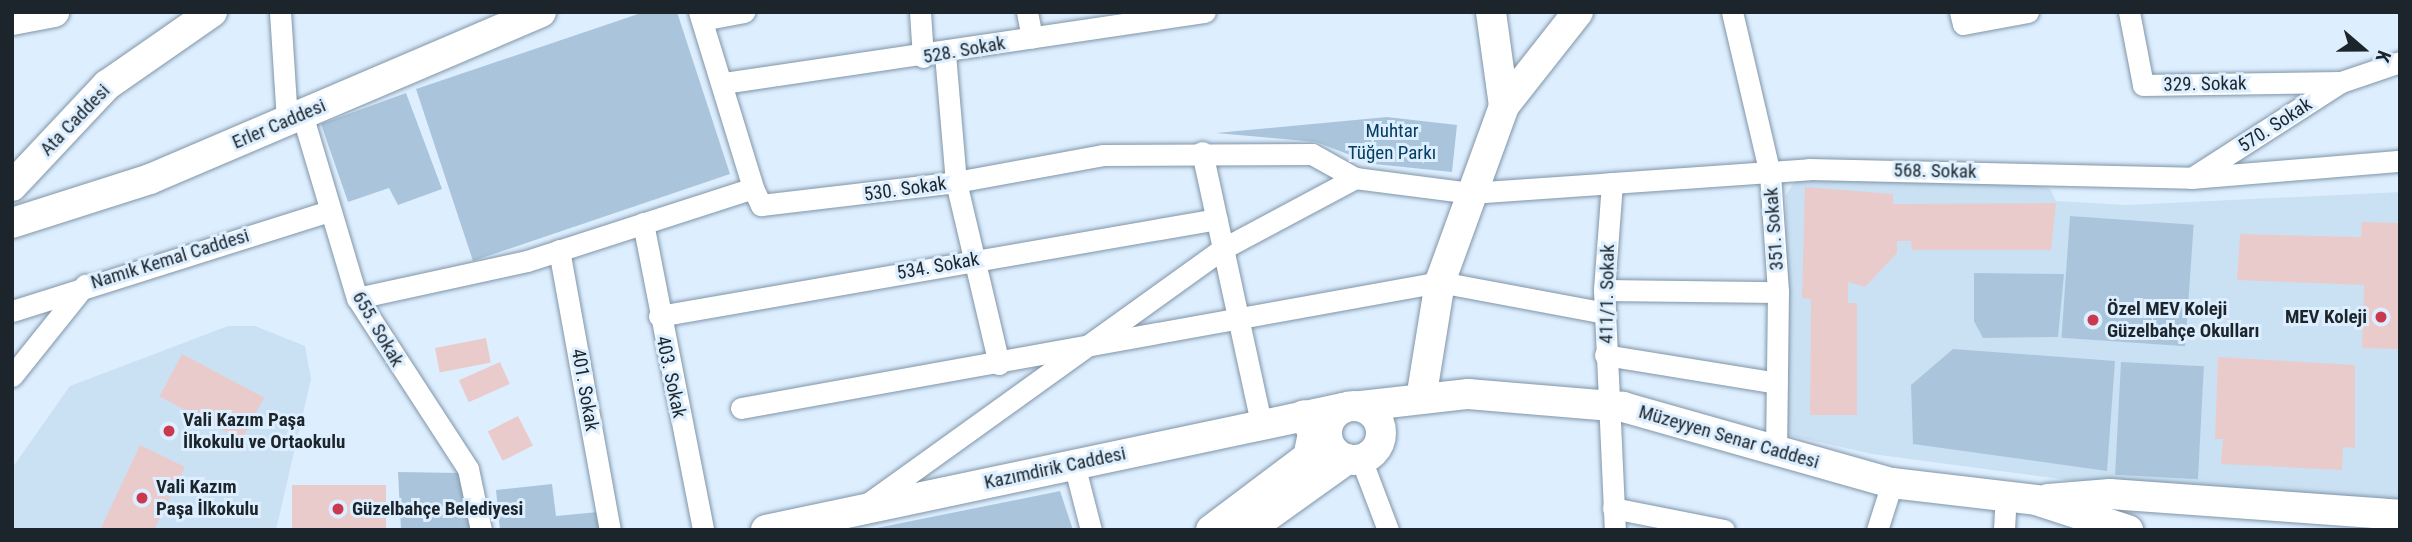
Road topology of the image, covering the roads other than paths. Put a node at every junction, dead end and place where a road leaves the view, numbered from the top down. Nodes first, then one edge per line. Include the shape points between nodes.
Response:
1 (54, 12) edge
2 (212, 12) edge
3 (280, 12) edge
4 (541, 12) edge
5 (744, 12) edge
6 (920, 12) edge
7 (1027, 12) edge
8 (1491, 12) edge
9 (1578, 12) edge
10 (1732, 12) edge
11 (1959, 12) edge
12 (2028, 12) edge
13 (2129, 12) edge
14 (1200, 13) edge
15 (701, 16) edge
16 (12, 20) edge
17 (1032, 38) junction
18 (945, 54) junction
19 (923, 57) junction
20 (2400, 62) edge
21 (2341, 82) junction
22 (723, 83) junction
23 (1504, 106) junction
24 (295, 118) junction
25 (1202, 152) junction
26 (2400, 161) edge
27 (1770, 174) junction
28 (1355, 178) junction
29 (2191, 178) junction
30 (956, 182) junction
31 (1612, 183) junction
32 (12, 186) edge
33 (752, 188) junction
34 (1470, 193) junction
35 (329, 211) junction
36 (1217, 219) junction
37 (12, 223) edge
38 (643, 223) junction
39 (1224, 248) junction
40 (559, 250) junction
41 (974, 259) junction
42 (1440, 282) junction
43 (87, 283) junction
44 (1604, 290) junction
45 (1778, 292) junction
46 (357, 298) junction
47 (12, 311) edge
48 (1605, 313) junction
49 (659, 316) junction
50 (1240, 320) junction
51 (1081, 346) junction
52 (1605, 355) junction
53 (999, 364) junction
54 (13, 373) edge
55 (1777, 383) junction
56 (1420, 399) junction
57 (1606, 406) junction
58 (1352, 407) junction
59 (741, 408) dead end
60 (1304, 415) junction
61 (1261, 423) junction
62 (1776, 451) junction
63 (1345, 452) junction
64 (1074, 464) junction
65 (1892, 483) junction
66 (2006, 495) junction
67 (2036, 500) junction
68 (1614, 508) junction
69 (856, 512) junction
70 (2400, 515) edge
71 (1262, 526) edge
72 (481, 530) edge
73 (610, 530) edge
74 (703, 530) edge
75 (766, 530) edge
76 (1091, 530) edge
77 (1210, 530) edge
78 (1388, 530) edge
79 (1615, 530) edge
80 (1724, 530) edge
81 (1877, 530) edge
82 (2004, 530) edge
83 (2128, 530) edge

1 - 16 main road
2 - 32 main road, Ata Caddesi via 107,85
3 - 24 street, 655. Sokak
4 - 24 main road, Erler Caddesi
5 - 15 street
6 - 19 street
7 - 17 street
8 - 23 main road
9 - 23 main road
10 - 27 street, 351. Sokak
11 - 12 street via 1963,24
13 - 21 street, 329. Sokak via 2143,85
14 - 17 street, 528. Sokak
15 - 22 street
17 - 18 street, 528. Sokak
18 - 19 street, 528. Sokak
18 - 30 street
19 - 22 street, 528. Sokak
20 - 21 street, 570. Sokak
21 - 29 street, 570. Sokak
22 - 33 street
23 - 34 main road
24 - 35 street, 655. Sokak
24 - 37 main road, Erler Caddesi via 150,179
25 - 28 street, 530. Sokak via 1312,154
25 - 30 street, 530. Sokak via 1102,155
25 - 36 street
26 - 29 street, 568. Sokak
27 - 29 street, 568. Sokak via 1809,169
27 - 31 street, 568. Sokak
27 - 45 street, 351. Sokak
28 - 34 street, 530. Sokak
28 - 39 street
30 - 33 street, 530. Sokak via 761,205
30 - 41 street
31 - 34 street, 568. Sokak
31 - 44 street, 411/1. Sokak
33 - 38 street
34 - 42 main road
35 - 43 street, Namık Kemal Caddesi
35 - 46 street, 655. Sokak
36 - 39 street
36 - 41 street, 534. Sokak
38 - 40 street
38 - 49 street, 403. Sokak
39 - 50 street
39 - 51 street
40 - 46 street
40 - 73 street, 401. Sokak
41 - 49 street, 534. Sokak
41 - 53 street
42 - 48 street
42 - 50 street
42 - 56 main road
43 - 47 street, Namık Kemal Caddesi
43 - 54 street
44 - 45 street
44 - 48 street, 411/1. Sokak
45 - 55 street, 351. Sokak
46 - 72 street, 655. Sokak via 468,469
48 - 52 street, 411/1. Sokak
49 - 74 street, 403. Sokak
50 - 51 street
50 - 61 street
51 - 53 street
51 - 69 street
52 - 55 street
52 - 57 street, 411/1. Sokak
53 - 59 street
55 - 62 street, 351. Sokak
56 - 57 main road, Müzeyyen Senar Caddesi via 1468,394
56 - 58 main road, Müzeyyen Senar Caddesi
56 - 63 main road
57 - 62 main road, Müzeyyen Senar Caddesi
57 - 68 street, 411/1. Sokak
58 - 60 main road, Kazımdirik Caddesi
58 - 63 main road via 1330,420
58 - 63 main road via 1381,424
60 - 61 main road, Kazımdirik Caddesi
60 - 63 main road via 1313,433
61 - 64 main road, Kazımdirik Caddesi
62 - 65 main road, Müzeyyen Senar Caddesi
63 - 71 main road
63 - 77 main road
63 - 78 street
64 - 69 main road, Kazımdirik Caddesi
64 - 76 street
65 - 66 main road, Müzeyyen Senar Caddesi
65 - 81 street
66 - 67 main road, Müzeyyen Senar Caddesi
66 - 82 street
67 - 70 main road, Müzeyyen Senar Caddesi via 2123,495
67 - 83 main road, Müzeyyen Senar Caddesi
68 - 79 street, 411/1. Sokak
68 - 80 street
69 - 75 main road, Kazımdirik Caddesi

